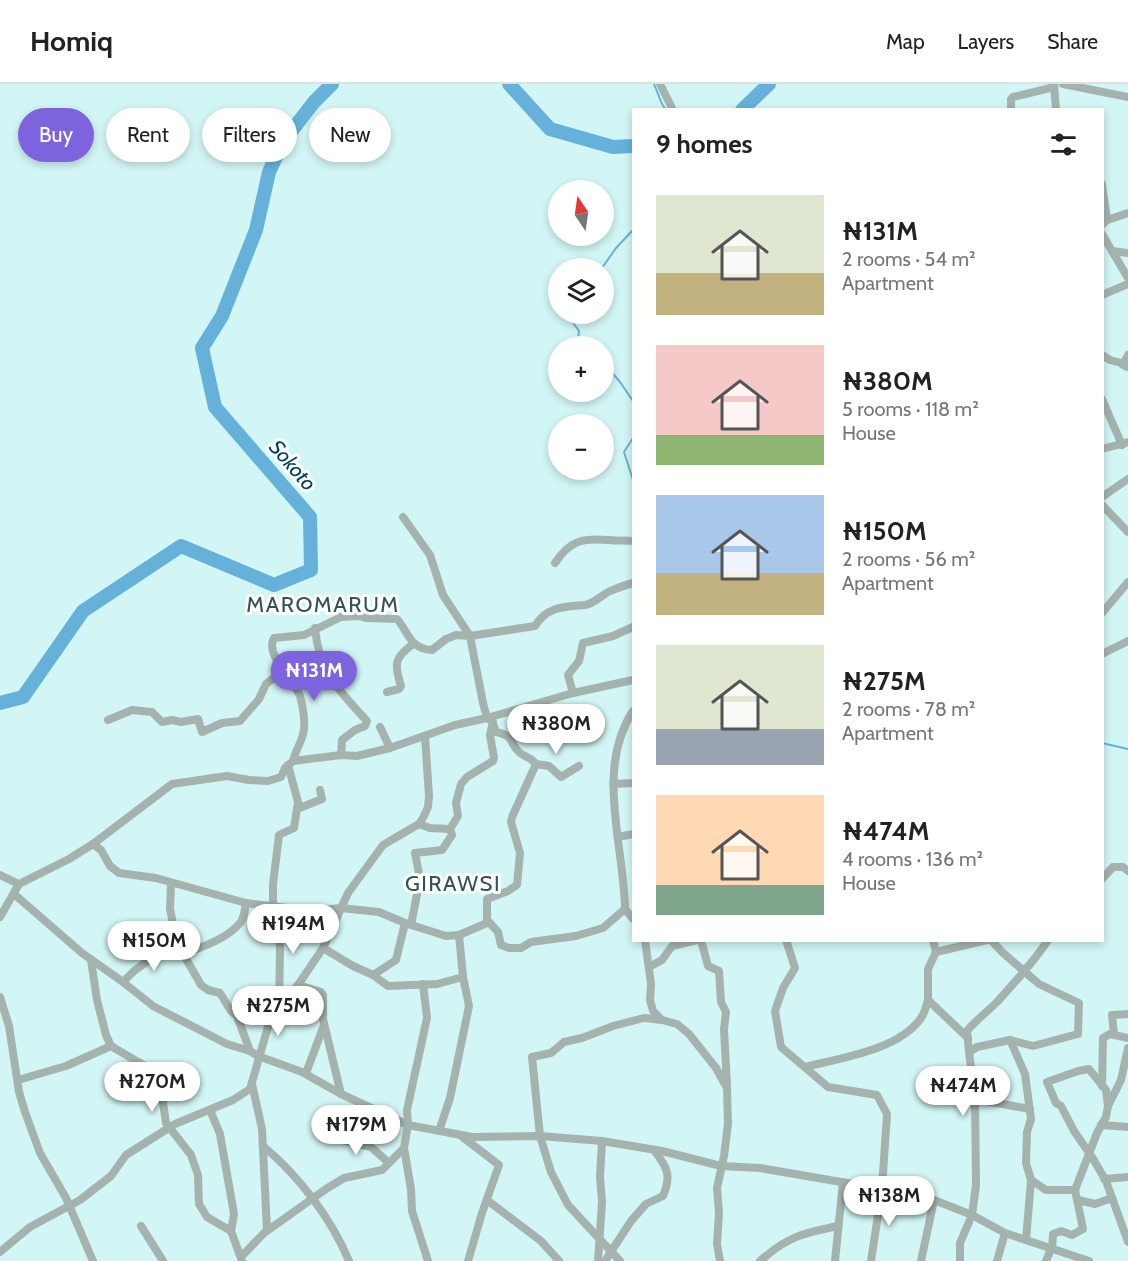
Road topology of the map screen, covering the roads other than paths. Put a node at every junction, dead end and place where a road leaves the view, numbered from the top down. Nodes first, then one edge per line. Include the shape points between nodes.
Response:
1 (660, 84) edge
2 (1057, 85) edge
3 (1128, 97) edge
4 (672, 108) edge
5 (1011, 108) edge
6 (1056, 108) edge
7 (1128, 213) edge
8 (1105, 223) edge
9 (1104, 238) edge
10 (1112, 251) junction
11 (1128, 253) edge
12 (1128, 278) edge
13 (1128, 284) edge
14 (1104, 294) edge
15 (1128, 354) edge
16 (1104, 356) edge
17 (1126, 366) edge
18 (1104, 403) edge
19 (1125, 443) edge
20 (1104, 448) edge
21 (1128, 478) edge
22 (1104, 496) edge
23 (1104, 507) edge
24 (402, 518) dead end
25 (1128, 532) edge
26 (632, 541) edge
27 (555, 563) dead end
28 (1128, 582) edge
29 (632, 583) edge
30 (1104, 611) edge
31 (632, 627) edge
32 (315, 628) junction
33 (470, 636) junction
34 (1128, 641) edge
35 (413, 644) junction
36 (1104, 653) edge
37 (282, 672) junction
38 (632, 680) edge
39 (387, 692) dead end
40 (573, 693) junction
41 (632, 713) edge
42 (108, 720) dead end
43 (490, 720) junction
44 (380, 727) dead end
45 (425, 736) junction
46 (390, 748) junction
47 (340, 755) junction
48 (290, 763) junction
49 (536, 764) junction
50 (579, 766) dead end
51 (632, 783) edge
52 (613, 784) junction
53 (320, 790) dead end
54 (297, 809) junction
55 (419, 824) junction
56 (450, 829) junction
57 (632, 834) edge
58 (618, 837) junction
59 (93, 844) junction
60 (1128, 871) edge
61 (0, 875) edge
62 (1104, 877) edge
63 (19, 884) junction
64 (171, 884) junction
65 (629, 888) edge
66 (14, 894) junction
67 (246, 903) junction
68 (273, 907) junction
69 (341, 908) junction
70 (625, 909) junction
71 (0, 917) edge
72 (632, 918) edge
73 (488, 921) junction
74 (408, 924) junction
75 (459, 935) junction
76 (645, 942) edge
77 (690, 942) edge
78 (700, 942) edge
79 (787, 942) edge
80 (934, 942) edge
81 (980, 942) edge
82 (991, 942) edge
83 (1046, 942) edge
84 (177, 944) junction
85 (323, 948) junction
86 (936, 952) junction
87 (184, 954) junction
88 (91, 960) junction
89 (649, 967) junction
90 (1023, 971) junction
91 (373, 975) junction
92 (463, 977) junction
93 (123, 982) junction
94 (423, 984) junction
95 (298, 985) junction
96 (0, 997) edge
97 (928, 1000) junction
98 (279, 1005) junction
99 (1128, 1014) edge
100 (662, 1020) junction
101 (324, 1023) junction
102 (1114, 1034) junction
103 (968, 1038) junction
104 (1128, 1038) edge
105 (1010, 1040) junction
106 (111, 1046) junction
107 (1128, 1048) edge
108 (250, 1051) junction
109 (969, 1052) junction
110 (258, 1056) junction
111 (805, 1068) junction
112 (306, 1074) junction
113 (18, 1080) junction
114 (252, 1082) junction
115 (1102, 1086) junction
116 (727, 1088) junction
117 (341, 1094) junction
118 (975, 1099) junction
119 (1108, 1106) junction
120 (1030, 1109) junction
121 (210, 1110) junction
122 (408, 1125) junction
123 (1101, 1125) junction
124 (1128, 1127) edge
125 (170, 1128) junction
126 (439, 1131) junction
127 (458, 1135) junction
128 (540, 1136) junction
129 (330, 1137) dead end
130 (602, 1141) junction
131 (263, 1146) junction
132 (404, 1148) junction
133 (654, 1150) junction
134 (1089, 1152) junction
135 (389, 1163) junction
136 (721, 1166) junction
137 (1128, 1177) edge
138 (1104, 1179) junction
139 (1031, 1180) junction
140 (843, 1182) junction
141 (882, 1189) junction
142 (1075, 1190) junction
143 (1112, 1198) junction
144 (311, 1199) junction
145 (487, 1200) junction
146 (934, 1200) junction
147 (1078, 1200) junction
148 (69, 1206) junction
149 (972, 1215) junction
150 (141, 1226) dead end
151 (838, 1226) junction
152 (267, 1230) junction
153 (231, 1231) junction
154 (1005, 1233) junction
155 (600, 1238) junction
156 (1026, 1240) junction
157 (1128, 1242) edge
158 (1051, 1250) junction
159 (612, 1251) junction
160 (0, 1252) edge
161 (241, 1259) edge
162 (1077, 1260) edge
163 (93, 1261) edge
164 (163, 1261) edge
165 (349, 1261) edge
166 (428, 1261) edge
167 (468, 1261) edge
168 (559, 1261) edge
169 (598, 1261) edge
170 (604, 1261) edge
171 (620, 1261) edge
172 (720, 1261) edge
173 (760, 1261) edge
174 (835, 1261) edge
175 (871, 1261) edge
176 (921, 1261) edge
177 (960, 1261) edge
178 (997, 1261) edge
179 (1046, 1261) edge
180 (1089, 1261) edge

1 - 4 street
2 - 3 street
2 - 5 street via 1013,97
2 - 6 street
7 - 8 street
9 - 10 street
10 - 11 street
10 - 12 street
13 - 14 street
15 - 17 street
16 - 17 street
18 - 19 street
19 - 20 street
21 - 22 street
23 - 25 street
24 - 33 street via 430,555 443,595
26 - 27 street via 585,539 565,551
28 - 30 street
29 - 33 street via 587,605 559,608 541,615 535,626
31 - 40 street via 583,643 579,661 568,675
32 - 35 street via 351,616 397,620
32 - 37 street via 304,635 274,638 272,644
32 - 47 street via 325,672 367,722 342,740
33 - 35 street via 456,635 432,650
33 - 43 street
34 - 36 street
35 - 39 street via 400,654 397,664 401,686
37 - 42 street via 266,684 240,722 222,723 202,732 198,720 160,722 152,712 132,710
37 - 48 street via 300,697 304,732
38 - 40 street
40 - 43 street
41 - 52 street via 619,744
43 - 45 street via 455,725
43 - 49 street via 496,732 510,738 520,753
43 - 56 street via 493,761 461,784 456,803 458,816
44 - 46 street
45 - 46 street
45 - 55 street via 429,796
46 - 47 street via 357,756
47 - 48 street
48 - 54 street
48 - 59 street via 281,777 268,781 227,776 172,784
49 - 50 street via 549,766 561,777
49 - 73 street via 511,822 520,853 517,885 487,899
51 - 52 street
52 - 58 street
53 - 54 street via 322,799
54 - 68 street via 294,828 279,835
55 - 56 street
55 - 69 street via 383,845
56 - 74 street via 452,835 442,850 415,853 420,879
57 - 58 street
58 - 65 street
59 - 63 street
59 - 64 street via 119,873
60 - 62 street via 1113,867
61 - 63 street
63 - 66 street
64 - 67 street
64 - 84 street via 170,909
65 - 70 street
66 - 71 street
66 - 88 street
67 - 68 street
67 - 87 street via 242,920 231,933
68 - 69 street via 313,911
68 - 98 street via 280,947
69 - 74 street via 379,912
69 - 85 street
70 - 72 street
70 - 73 street via 603,928 531,942 521,948 501,945 498,932
73 - 75 street
74 - 75 street via 446,936
74 - 91 street via 396,960
75 - 92 street
76 - 89 street
77 - 89 street via 672,946 662,960
78 - 116 street via 708,966 719,971 721,1002 726,1012
79 - 111 street via 795,968 775,1011 781,1047
80 - 86 street
81 - 86 street
82 - 90 street
83 - 90 street
84 - 87 street
84 - 93 street via 171,944
85 - 91 street
85 - 95 street
86 - 97 street via 928,969
87 - 108 street via 201,985 220,993 237,1016
88 - 93 street
88 - 106 street via 97,1000
89 - 100 street via 650,1000 653,1011
90 - 103 street via 980,1015 967,1031
90 - 105 street via 1039,984 1079,1003 1078,1034 1033,1047
91 - 94 street via 388,986
92 - 94 street
92 - 126 street via 469,1006
93 - 108 street via 153,1006 189,1026
94 - 122 street via 427,1018 407,1110
95 - 98 street
95 - 101 street via 321,992
96 - 113 street
97 - 103 street
97 - 111 street via 922,1017 907,1033 877,1048
98 - 110 street via 272,1013
99 - 102 street via 1112,1015
100 - 116 street via 677,1024 689,1034
100 - 128 street via 644,1018 613,1026 532,1057
101 - 112 street
101 - 117 street
102 - 104 street
102 - 115 street via 1102,1038
103 - 109 street
105 - 109 street
105 - 120 street via 1025,1074
106 - 113 street via 66,1066
106 - 125 street via 150,1069 161,1089
107 - 119 street via 1121,1080
108 - 110 street
109 - 118 street
110 - 112 street
110 - 114 street
111 - 141 street via 828,1087 877,1095 887,1114
112 - 117 street
113 - 148 street via 40,1153
114 - 121 street via 250,1089
114 - 131 street
115 - 119 street
115 - 134 street via 1089,1070 1047,1082 1056,1103
116 - 136 street via 728,1124
117 - 122 street
118 - 120 street
118 - 149 street via 976,1185
119 - 123 street
120 - 139 street via 1026,1163
121 - 125 street
121 - 153 street via 220,1134 234,1214
122 - 126 street
122 - 132 street
123 - 124 street
123 - 134 street
125 - 148 street via 126,1155 111,1176
125 - 153 street via 191,1155 198,1175 199,1204 207,1217
126 - 127 street
127 - 128 street
127 - 145 street via 499,1165
128 - 130 street
128 - 155 street via 551,1172 568,1204
129 - 135 street via 371,1147
130 - 133 street
130 - 155 street
131 - 144 street via 287,1166
131 - 152 street
132 - 135 street
132 - 166 street via 413,1220
133 - 136 street
133 - 159 street via 667,1168 668,1186 663,1196 646,1204 631,1221
134 - 138 street
134 - 142 street
135 - 144 street via 382,1170 344,1178
136 - 140 street via 760,1168
136 - 172 street via 717,1188
137 - 138 street
138 - 143 street
139 - 142 street via 1046,1190
139 - 156 street
140 - 141 street
140 - 151 street
141 - 146 street
141 - 175 street
142 - 147 street
143 - 147 street via 1095,1204
143 - 157 street
144 - 152 street
144 - 165 street via 339,1237
145 - 167 street
145 - 168 street via 541,1240
146 - 149 street
146 - 176 street
147 - 158 street via 1083,1229 1072,1235 1061,1231 1053,1234
148 - 160 street via 30,1227
148 - 163 street
149 - 154 street
149 - 177 street via 960,1243
150 - 164 street
151 - 173 street via 801,1233 776,1246
151 - 174 street
152 - 161 street
153 - 161 street
154 - 156 street
154 - 178 street
155 - 159 street
155 - 169 street
156 - 158 street
158 - 162 street
158 - 179 street
159 - 170 street
159 - 171 street
162 - 180 street

